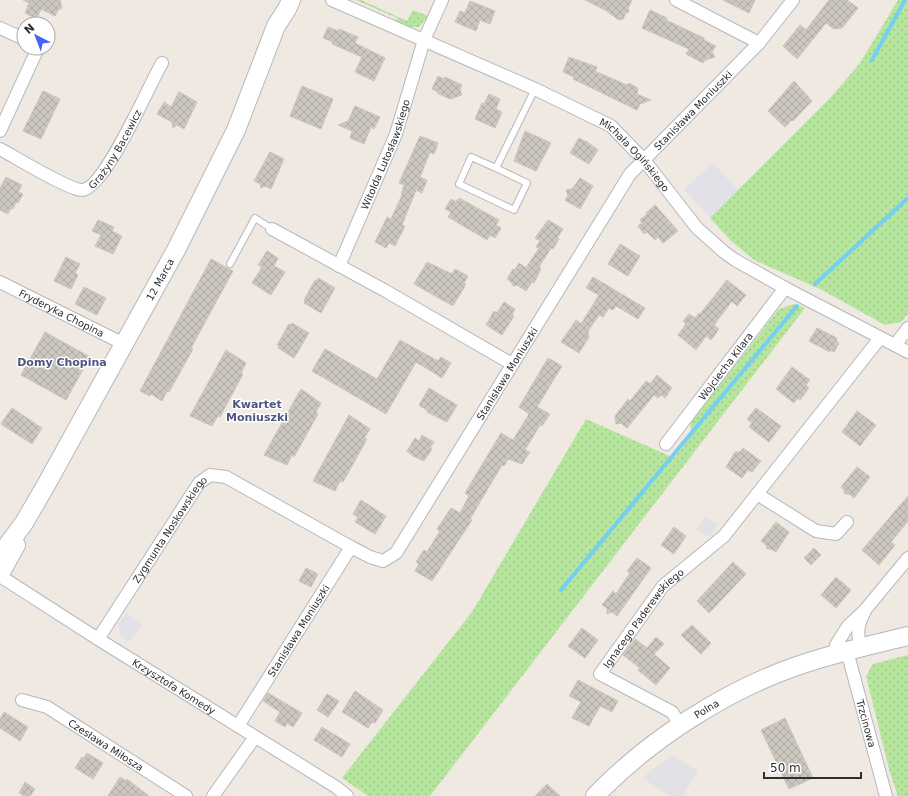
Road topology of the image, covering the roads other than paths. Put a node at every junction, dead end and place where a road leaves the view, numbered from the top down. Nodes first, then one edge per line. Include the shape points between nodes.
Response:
1 (280, 0) edge
2 (290, 0) edge
3 (332, 0) edge
4 (442, 0) edge
5 (676, 0) edge
6 (793, 0) edge
7 (276, 26) junction
8 (0, 28) edge
9 (16, 35) edge
10 (424, 40) junction
11 (759, 43) junction
12 (34, 56) edge
13 (162, 63) dead end
14 (535, 89) junction
15 (0, 131) edge
16 (0, 149) edge
17 (644, 160) junction
18 (496, 168) junction
19 (272, 229) joint
20 (230, 264) dead end
21 (339, 266) junction
22 (0, 282) edge
23 (785, 288) junction
24 (908, 328) edge
25 (880, 338) junction
26 (124, 344) junction
27 (895, 345) junction
28 (908, 352) edge
29 (512, 364) junction
30 (666, 444) dead end
31 (757, 494) junction
32 (847, 522) dead end
33 (24, 523) junction
34 (351, 547) junction
35 (0, 555) edge
36 (908, 558) edge
37 (0, 575) edge
38 (865, 610) junction
39 (908, 636) edge
40 (98, 639) junction
41 (849, 651) junction
42 (22, 700) dead end
43 (238, 726) junction
44 (681, 726) junction
45 (255, 736) junction
46 (186, 796) edge
47 (213, 796) edge
48 (347, 796) edge
49 (595, 796) edge
50 (886, 796) edge

1 - 7 street, 12 Marca
2 - 7 street, 12 Marca
3 - 10 street, Michała Ogińskiego
4 - 10 street, Witolda Lutosławskiego
5 - 11 street
6 - 11 street, Stanisława Moniuszki
7 - 26 street, 12 Marca via 236,130 176,250
8 - 9 street
10 - 14 street, Michała Ogińskiego
10 - 21 street, Witolda Lutosławskiego via 396,134
11 - 17 street, Stanisława Moniuszki
12 - 15 street
13 - 16 street, Grażyny Bacewicz via 112,161 92,186 82,190 69,186
14 - 17 street, Michała Ogińskiego via 611,126
14 - 18 lane
17 - 23 street, Michała Ogińskiego via 697,228 735,260
17 - 29 street, Stanisława Moniuszki via 630,174
18 - 18 lane via 527,183 514,210 459,184 471,157
19 - 20 lane via 255,218
19 - 21 street
21 - 29 street
22 - 26 street, Fryderyka Chopina
23 - 25 street, Michała Ogińskiego
23 - 30 street, Wojciecha Kilara
24 - 27 street
25 - 27 street, Michała Ogińskiego
25 - 31 street, Ignacego Paderewskiego
26 - 33 street, 12 Marca
27 - 28 street, Michała Ogińskiego
29 - 34 street, Stanisława Moniuszki via 396,553 383,561
31 - 32 street via 826,534 836,534
31 - 44 street, Ignacego Paderewskiego via 724,536 663,586 600,674 672,712
33 - 35 street, 12 Marca
33 - 37 street, 12 Marca via 14,550
34 - 40 street, Zygmunta Noskowskiego via 226,477 210,475 199,483
34 - 43 street, Stanisława Moniuszki
36 - 38 street
37 - 40 street, Krzysztofa Komedy
38 - 41 street
38 - 41 street via 848,626 836,645
39 - 41 street, Polna
40 - 43 street, Krzysztofa Komedy
41 - 44 street, Polna via 789,669 754,684
41 - 50 street, Trzcinowa
42 - 46 street, Czesława Miłosza via 47,707
43 - 45 street, Krzysztofa Komedy
44 - 49 street, Polna via 635,757
45 - 47 street
45 - 48 street, Krzysztofa Komedy

